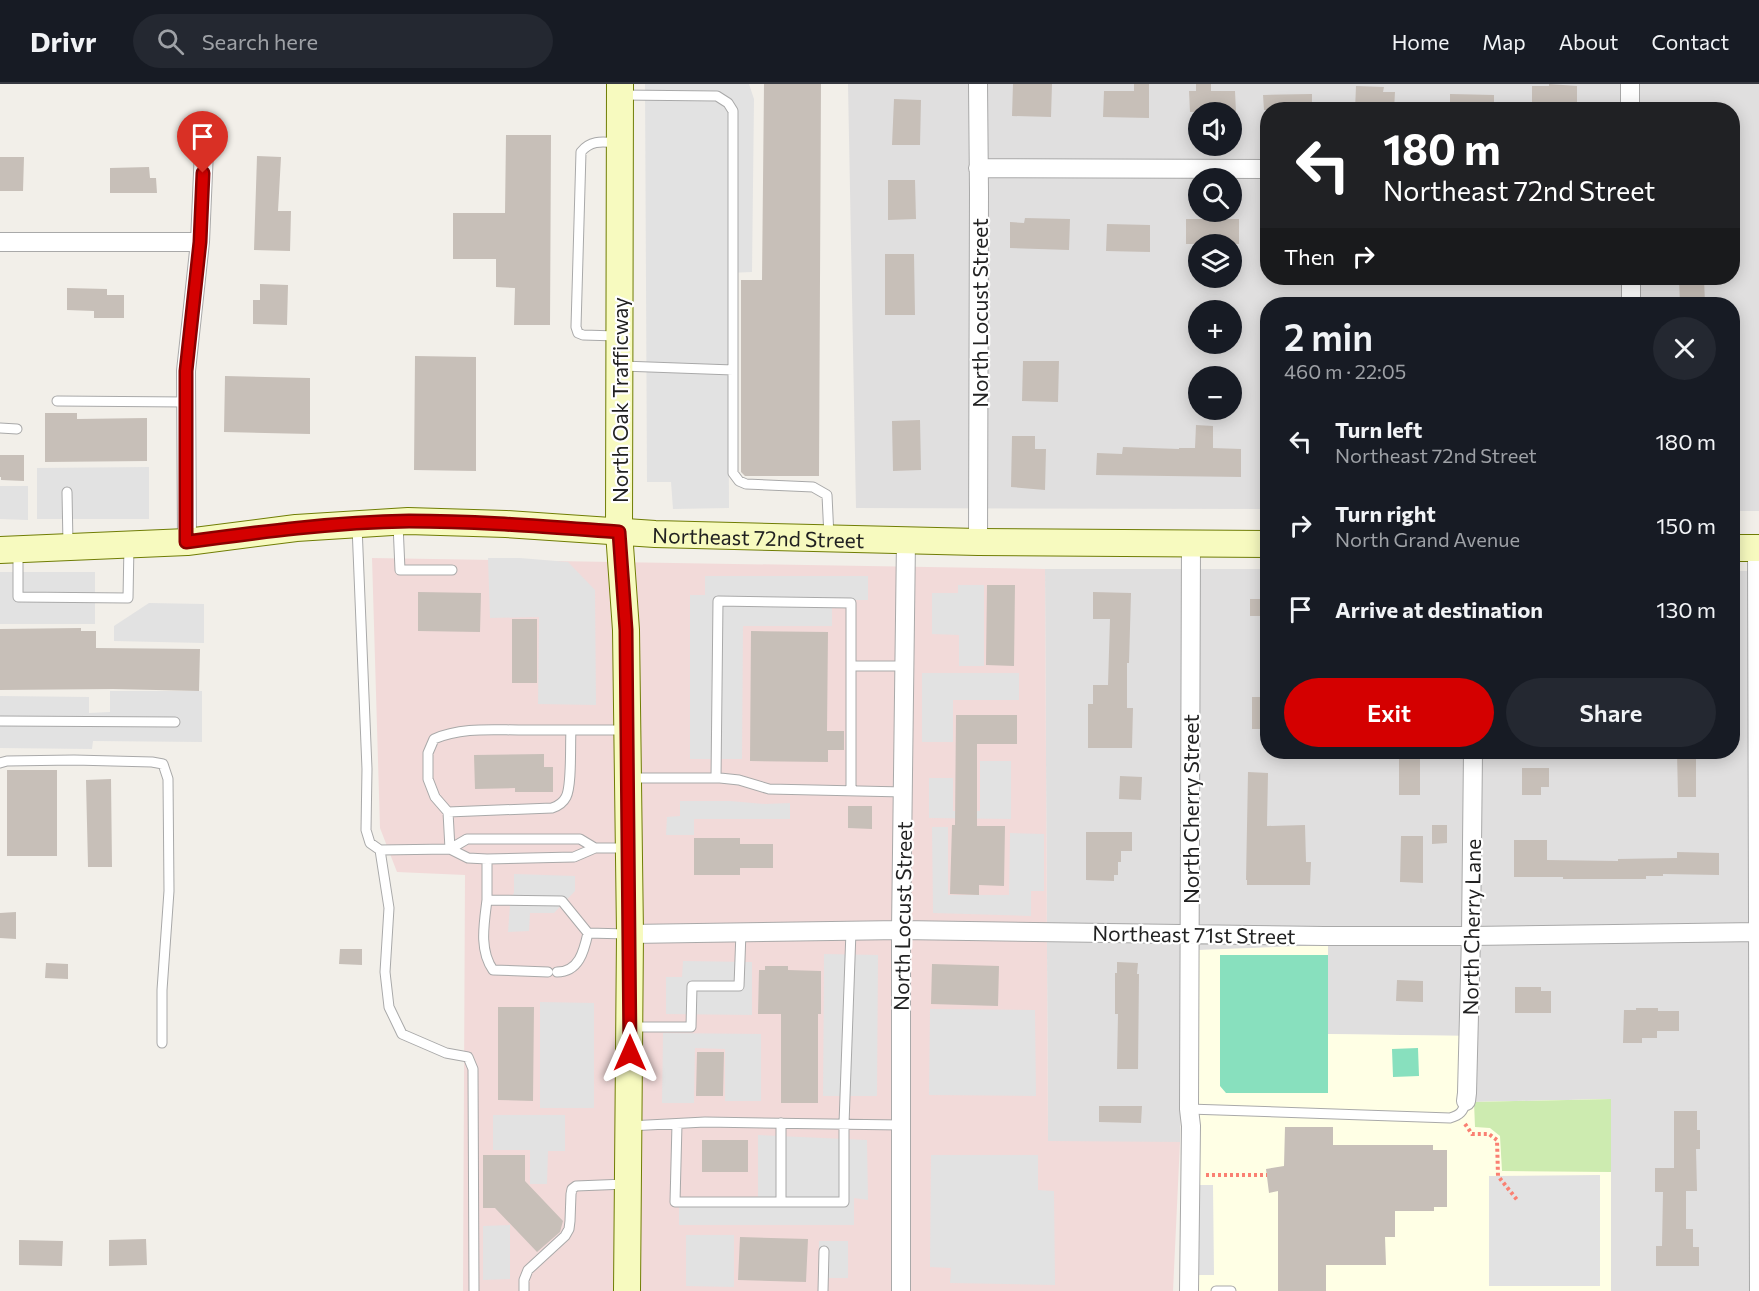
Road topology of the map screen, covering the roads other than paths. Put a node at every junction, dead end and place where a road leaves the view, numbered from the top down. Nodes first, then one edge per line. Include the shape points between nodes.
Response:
1 (660, 84) edge
2 (978, 84) edge
3 (1630, 84) edge
4 (620, 89) edge
5 (659, 96) junction
6 (1630, 102) edge
7 (620, 143) junction
8 (204, 150) dead end
9 (978, 168) junction
10 (1260, 169) edge
11 (0, 242) edge
12 (200, 242) junction
13 (619, 336) junction
14 (619, 366) junction
15 (733, 370) junction
16 (57, 401) dead end
17 (186, 402) junction
18 (0, 428) edge
19 (17, 429) dead end
20 (67, 492) dead end
21 (398, 522) junction
22 (357, 524) junction
23 (619, 532) junction
24 (829, 537) junction
25 (906, 540) junction
26 (186, 542) junction
27 (978, 542) junction
28 (1191, 543) junction
29 (129, 544) junction
30 (1260, 544) edge
31 (68, 547) junction
32 (1749, 548) edge
33 (9, 549) edge
34 (452, 570) dead end
35 (851, 666) junction
36 (904, 666) junction
37 (0, 721) edge
38 (176, 722) dead end
39 (571, 730) junction
40 (627, 730) junction
41 (1473, 759) edge
42 (0, 763) edge
43 (628, 778) junction
44 (716, 778) junction
45 (851, 791) junction
46 (904, 792) junction
47 (448, 812) junction
48 (595, 848) junction
49 (450, 849) junction
50 (629, 849) junction
51 (380, 850) junction
52 (487, 859) junction
53 (487, 900) junction
54 (901, 930) junction
55 (851, 931) junction
56 (741, 932) junction
57 (1758, 932) edge
58 (588, 933) junction
59 (630, 934) junction
60 (1190, 934) junction
61 (1471, 936) junction
62 (630, 1028) junction
63 (162, 1043) dead end
64 (1463, 1108) joint
65 (1189, 1109) junction
66 (781, 1123) junction
67 (677, 1124) junction
68 (844, 1124) junction
69 (900, 1125) junction
70 (629, 1126) junction
71 (627, 1184) junction
72 (781, 1202) junction
73 (824, 1251) dead end
74 (474, 1291) edge
75 (524, 1291) edge
76 (627, 1291) edge
77 (823, 1291) edge
78 (901, 1291) edge
79 (1189, 1291) edge
80 (1216, 1291) edge
81 (1231, 1291) edge
82 (1759, 1291) edge

1 - 5 lane
2 - 9 street, North Locust Street
3 - 6 street
4 - 5 lane
4 - 7 main road, North Oak Trafficway
5 - 15 lane via 717,96 733,111
7 - 13 main road, North Oak Trafficway
7 - 13 lane via 591,143 581,152 576,327 583,335
8 - 12 street
9 - 10 street
9 - 27 street, North Locust Street
11 - 12 street
12 - 17 street
13 - 14 main road, North Oak Trafficway
14 - 15 lane
14 - 23 main road, North Oak Trafficway
15 - 24 lane via 733,472 746,484 813,487 822,491 827,495
16 - 17 lane
17 - 26 street
18 - 19 lane
20 - 31 lane
21 - 22 main road, Northeast 72nd Street
21 - 23 main road, Northeast 72nd Street
21 - 34 lane via 400,570
22 - 26 main road, Northeast 72nd Street
22 - 51 lane via 366,830 370,843
23 - 24 main road, Northeast 72nd Street
23 - 40 main road, North Oak Trafficway via 626,630
24 - 25 main road, Northeast 72nd Street
25 - 27 main road, Northeast 72nd Street
25 - 36 street, North Locust Street
26 - 29 main road, Northeast 72nd Street
27 - 28 main road, Northeast 72nd Street
28 - 30 main road, Northeast 72nd Street
28 - 60 street, North Cherry Street
29 - 31 main road, Northeast 72nd Street
29 - 33 lane via 128,598 18,597
31 - 33 main road, Northeast 72nd Street
32 - 57 street
35 - 36 lane
35 - 44 lane via 851,603 718,601
35 - 45 lane
36 - 46 street, North Locust Street
37 - 38 lane
39 - 40 lane
39 - 47 lane via 568,788 560,805
39 - 47 lane via 474,730 448,732 434,739 428,753 428,779 435,797
40 - 43 main road, North Oak Trafficway
41 - 61 street, North Cherry Lane
42 - 63 lane via 74,760 163,764 168,779 170,885
43 - 44 lane
43 - 50 main road, North Oak Trafficway
44 - 45 lane via 769,789
45 - 46 lane
46 - 54 street, North Locust Street
47 - 49 lane
48 - 49 lane via 580,839 467,839
48 - 50 lane
48 - 52 lane via 574,857
49 - 51 lane
49 - 52 lane via 468,858
50 - 59 main road, North Oak Trafficway
51 - 74 lane via 389,908 385,972 388,1007 402,1034 446,1053 468,1057 473,1068
52 - 53 lane
53 - 58 lane via 562,901
53 - 58 lane via 484,946 493,970 569,970 584,950
54 - 55 street, Northeast 71st Street
54 - 60 street, Northeast 71st Street
54 - 69 street, North Locust Street
55 - 56 street, Northeast 71st Street
55 - 68 lane
56 - 59 street, Northeast 71st Street
56 - 62 lane via 739,986 692,986 691,1028
57 - 61 street, Northeast 71st Street
57 - 82 street
58 - 59 lane
59 - 62 main road, North Oak Trafficway
60 - 61 street, Northeast 71st Street
60 - 65 street, North Cherry Street
61 - 64 street, North Cherry Lane via 1467,1093
62 - 70 main road, North Oak Trafficway
64 - 65 lane via 1450,1118
65 - 79 street, North Cherry Street
66 - 67 lane
66 - 68 lane
66 - 72 lane
67 - 70 lane
67 - 72 lane via 675,1202
68 - 69 lane
68 - 72 lane via 844,1202
69 - 78 street, North Locust Street
70 - 71 main road, North Oak Trafficway
71 - 75 lane via 572,1189 569,1229 528,1270
71 - 76 main road, North Oak Trafficway
73 - 77 lane
80 - 81 lane

